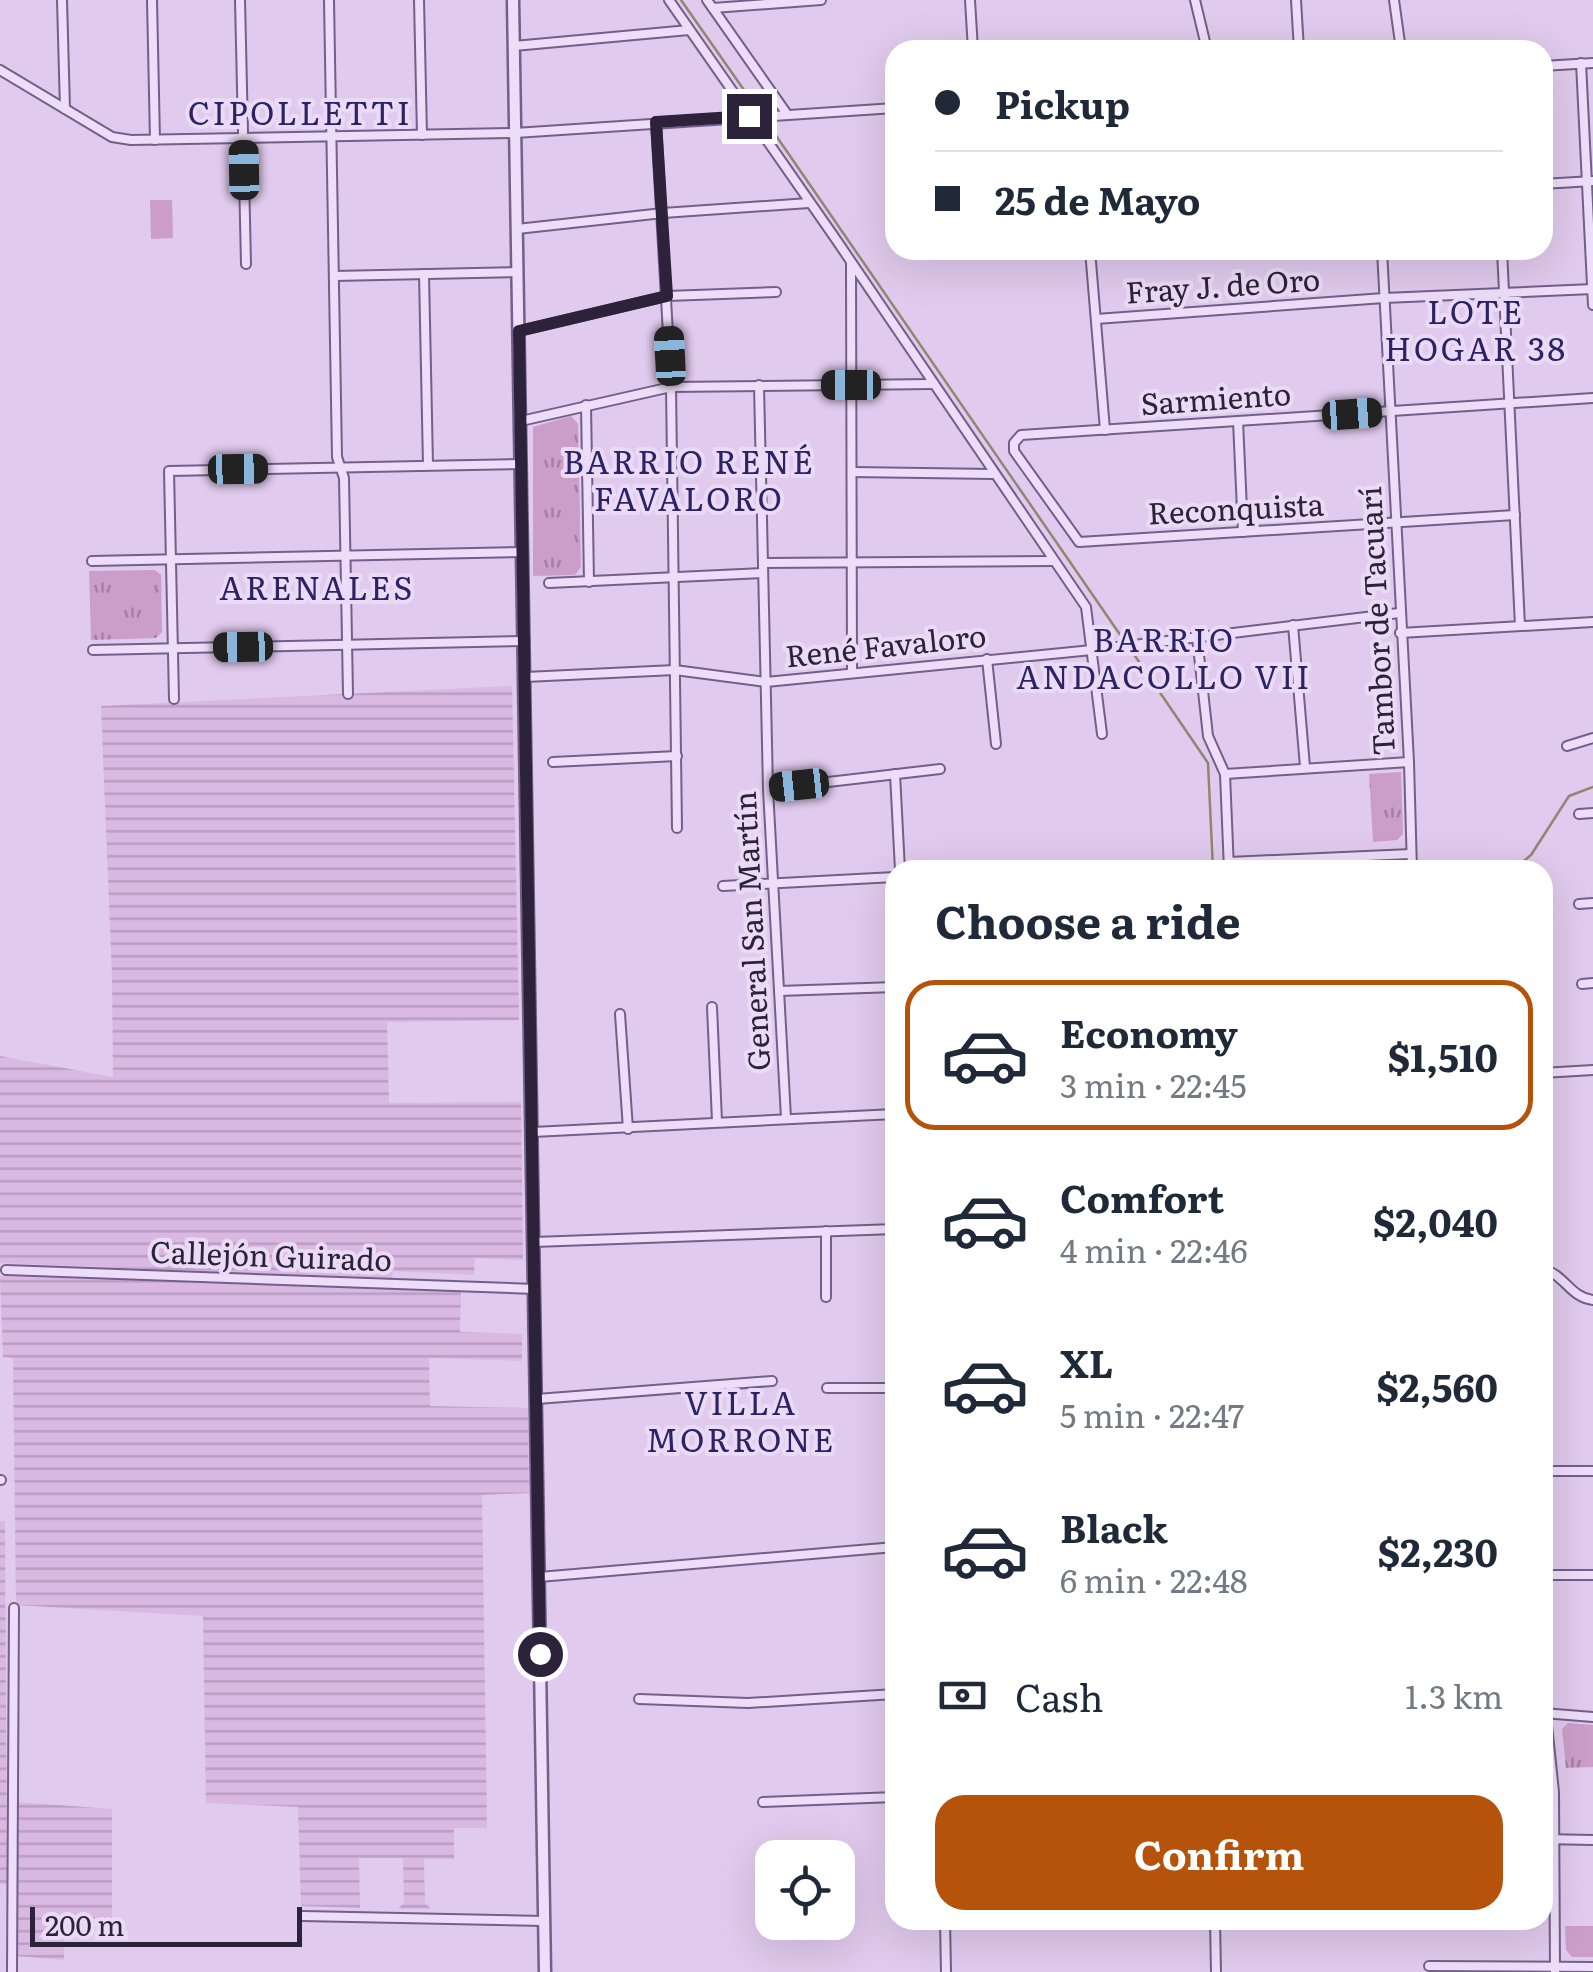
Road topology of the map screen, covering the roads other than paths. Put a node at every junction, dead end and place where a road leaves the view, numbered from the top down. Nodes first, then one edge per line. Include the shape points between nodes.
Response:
1 (62, 0) edge
2 (152, 0) edge
3 (240, 0) edge
4 (328, 0) edge
5 (418, 0) edge
6 (513, 0) edge
7 (668, 0) edge
8 (821, 0) edge
9 (970, 0) edge
10 (1195, 0) edge
11 (1296, 0) edge
12 (1394, 0) edge
13 (710, 4) edge
14 (690, 30) junction
15 (972, 40) edge
16 (1205, 40) edge
17 (1299, 40) edge
18 (1400, 40) edge
19 (514, 46) junction
20 (1593, 63) edge
21 (1581, 64) junction
22 (1553, 65) edge
23 (0, 70) edge
24 (65, 108) junction
25 (885, 109) edge
26 (786, 114) junction
27 (749, 116) junction
28 (656, 122) junction
29 (516, 133) junction
30 (422, 135) junction
31 (331, 136) junction
32 (244, 138) junction
33 (155, 140) junction
34 (1590, 182) edge
35 (1553, 184) edge
36 (809, 203) junction
37 (663, 214) junction
38 (517, 230) junction
39 (1091, 260) edge
40 (1382, 260) edge
41 (1502, 260) edge
42 (851, 262) junction
43 (246, 264) dead end
44 (518, 272) junction
45 (424, 274) junction
46 (334, 276) junction
47 (1593, 289) edge
48 (776, 292) dead end
49 (1504, 293) junction
50 (667, 296) junction
51 (1384, 298) junction
52 (1593, 305) edge
53 (1096, 319) junction
54 (519, 331) junction
55 (933, 384) junction
56 (759, 385) junction
57 (851, 385) junction
58 (671, 387) junction
59 (1593, 398) edge
60 (1510, 403) junction
61 (586, 406) junction
62 (1390, 411) junction
63 (521, 421) junction
64 (1238, 421) junction
65 (1105, 430) junction
66 (522, 464) junction
67 (428, 466) junction
68 (340, 467) junction
69 (852, 472) junction
70 (993, 474) junction
71 (1515, 515) junction
72 (1395, 522) junction
73 (1242, 532) junction
74 (1078, 542) joint
75 (523, 552) junction
76 (345, 555) junction
77 (171, 559) junction
78 (92, 561) dead end
79 (1053, 561) junction
80 (852, 562) junction
81 (763, 568) junction
82 (674, 579) junction
83 (588, 582) junction
84 (549, 583) dead end
85 (1399, 613) junction
86 (1593, 622) edge
87 (1293, 626) junction
88 (1520, 626) junction
89 (1400, 633) junction
90 (1197, 636) junction
91 (525, 641) junction
92 (347, 644) junction
93 (173, 648) junction
94 (92, 650) dead end
95 (1092, 650) junction
96 (987, 659) junction
97 (675, 670) junction
98 (852, 673) junction
99 (525, 677) junction
100 (766, 682) junction
101 (348, 694) dead end
102 (174, 700) dead end
103 (1102, 734) dead end
104 (1593, 738) edge
105 (996, 744) dead end
106 (1568, 746) dead end
107 (676, 756) junction
108 (553, 762) dead end
109 (1409, 762) junction
110 (1305, 767) junction
111 (940, 769) dead end
112 (895, 774) junction
113 (1225, 774) junction
114 (768, 789) junction
115 (1593, 813) edge
116 (1579, 814) dead end
117 (678, 828) dead end
118 (1411, 854) junction
119 (1322, 859) joint
120 (899, 860) edge
121 (1229, 860) edge
122 (1309, 860) edge
123 (1411, 860) edge
124 (885, 878) edge
125 (772, 884) junction
126 (723, 886) dead end
127 (1593, 903) edge
128 (1579, 904) dead end
129 (1593, 983) edge
130 (1582, 984) dead end
131 (885, 986) edge
132 (779, 991) junction
133 (712, 1007) dead end
134 (620, 1014) dead end
135 (1593, 1070) edge
136 (1553, 1072) edge
137 (885, 1114) edge
138 (786, 1118) junction
139 (718, 1121) junction
140 (628, 1129) junction
141 (532, 1132) junction
142 (885, 1229) edge
143 (826, 1231) junction
144 (534, 1242) junction
145 (6, 1270) dead end
146 (1553, 1272) edge
147 (535, 1289) junction
148 (826, 1297) dead end
149 (1593, 1300) edge
150 (772, 1381) dead end
151 (827, 1388) dead end
152 (885, 1388) edge
153 (536, 1398) junction
154 (1553, 1470) edge
155 (1593, 1470) edge
156 (885, 1548) edge
157 (1553, 1575) edge
158 (1593, 1575) edge
159 (539, 1577) junction
160 (14, 1608) dead end
161 (885, 1695) edge
162 (639, 1699) dead end
163 (1553, 1714) edge
164 (1593, 1717) edge
165 (1553, 1784) edge
166 (885, 1797) edge
167 (763, 1802) dead end
168 (1554, 1839) junction
169 (1593, 1840) edge
170 (304, 1916) dead end
171 (544, 1921) junction
172 (945, 1930) edge
173 (1215, 1930) edge
174 (1429, 1966) dead end
175 (1593, 1967) edge
176 (1556, 1969) edge
177 (12, 1972) edge
178 (545, 1972) edge
179 (946, 1972) edge
180 (1216, 1972) edge

1 - 24 street
2 - 33 street
3 - 32 street
4 - 31 street
5 - 30 street
6 - 19 street
7 - 14 street
8 - 13 street
9 - 15 street
10 - 16 street
11 - 17 street
12 - 18 street
13 - 26 street
14 - 19 street
14 - 27 street
19 - 29 street
20 - 21 street
21 - 22 street
21 - 34 street
23 - 24 street
24 - 33 street via 112,137
25 - 26 street
26 - 27 street
27 - 28 street
27 - 36 street
28 - 29 street
28 - 37 street
29 - 30 street
29 - 38 street
30 - 31 street
31 - 32 street
31 - 46 street
32 - 33 street
32 - 43 street
34 - 35 street
34 - 47 street
36 - 37 street
36 - 42 street
37 - 38 street
37 - 50 street
38 - 44 street
39 - 53 street
40 - 51 street, Tambor de Tacuarí
41 - 49 street
42 - 55 street
42 - 57 street
44 - 45 street
44 - 54 street
45 - 46 street
45 - 67 street
46 - 68 street
47 - 49 street, Fray J. de Oro
47 - 52 street
48 - 50 street
49 - 51 street, Fray J. de Oro
49 - 60 street
50 - 54 street
50 - 58 street
51 - 53 street, Fray J. de Oro
51 - 62 street, Tambor de Tacuarí
53 - 65 street
54 - 63 street
55 - 57 street
55 - 70 street
56 - 57 street
56 - 58 street
56 - 81 street, General San Martín
57 - 69 street
58 - 61 street
58 - 82 street
59 - 60 street, Sarmiento
60 - 62 street, Sarmiento
60 - 71 street
61 - 63 street
61 - 83 street
62 - 64 street, Sarmiento
62 - 72 street, Tambor de Tacuarí
63 - 66 street
64 - 65 street, Sarmiento
64 - 73 street
65 - 74 street, Sarmiento via 1021,435 1014,443
66 - 67 street
66 - 75 street
67 - 68 street
68 - 76 street
68 - 77 street via 169,470
69 - 70 street
69 - 80 street
70 - 79 street
71 - 72 street, Reconquista
71 - 88 street
72 - 73 street, Reconquista
72 - 85 street, Tambor de Tacuarí
73 - 74 street, Reconquista
75 - 76 street
75 - 91 street
76 - 77 street
76 - 92 street
77 - 78 street
77 - 93 street
79 - 80 street
79 - 95 street via 1086,607
80 - 81 street
80 - 98 street
81 - 82 street
81 - 100 street, General San Martín
82 - 83 street
82 - 97 street
83 - 84 street
85 - 87 street, René Favaloro
85 - 89 street, Tambor de Tacuarí
86 - 88 street
87 - 90 street, René Favaloro
87 - 110 street
88 - 89 street
89 - 109 street, Tambor de Tacuarí
90 - 95 street, René Favaloro
90 - 113 street via 1206,725
91 - 92 street
91 - 99 street
92 - 93 street
92 - 101 street
93 - 94 street
93 - 102 street
95 - 96 street, René Favaloro
95 - 103 street
96 - 98 street, René Favaloro
96 - 105 street
97 - 99 street, René Favaloro
97 - 100 street, René Favaloro
97 - 107 street
98 - 100 street, René Favaloro
99 - 141 street
100 - 114 street, General San Martín
104 - 106 street
107 - 108 street
107 - 117 street
109 - 110 street
109 - 118 street, Tambor de Tacuarí
110 - 113 street
111 - 112 street
112 - 114 street
112 - 120 street
113 - 121 street
114 - 125 street, General San Martín
115 - 116 street
118 - 119 street
118 - 123 street, Tambor de Tacuarí
119 - 122 street
124 - 125 street
125 - 126 street
125 - 132 street, General San Martín
127 - 128 street
129 - 130 street
131 - 132 street
132 - 138 street, General San Martín
133 - 139 street
134 - 140 street
135 - 136 street
137 - 138 street
138 - 139 street
139 - 140 street
140 - 141 street
141 - 144 street
142 - 143 street
143 - 144 street
143 - 148 street
144 - 147 street
145 - 147 street, Callejón Guirado
146 - 149 street via 1574,1294
147 - 153 street
150 - 153 street
151 - 152 street
153 - 159 street
154 - 155 street
156 - 159 street
157 - 158 street
159 - 171 street
160 - 177 street
161 - 162 street via 748,1703
163 - 164 street
165 - 168 street
166 - 167 street
168 - 169 street
168 - 176 street
170 - 171 street
171 - 178 street
172 - 179 street
173 - 180 street
174 - 176 street
175 - 176 street

